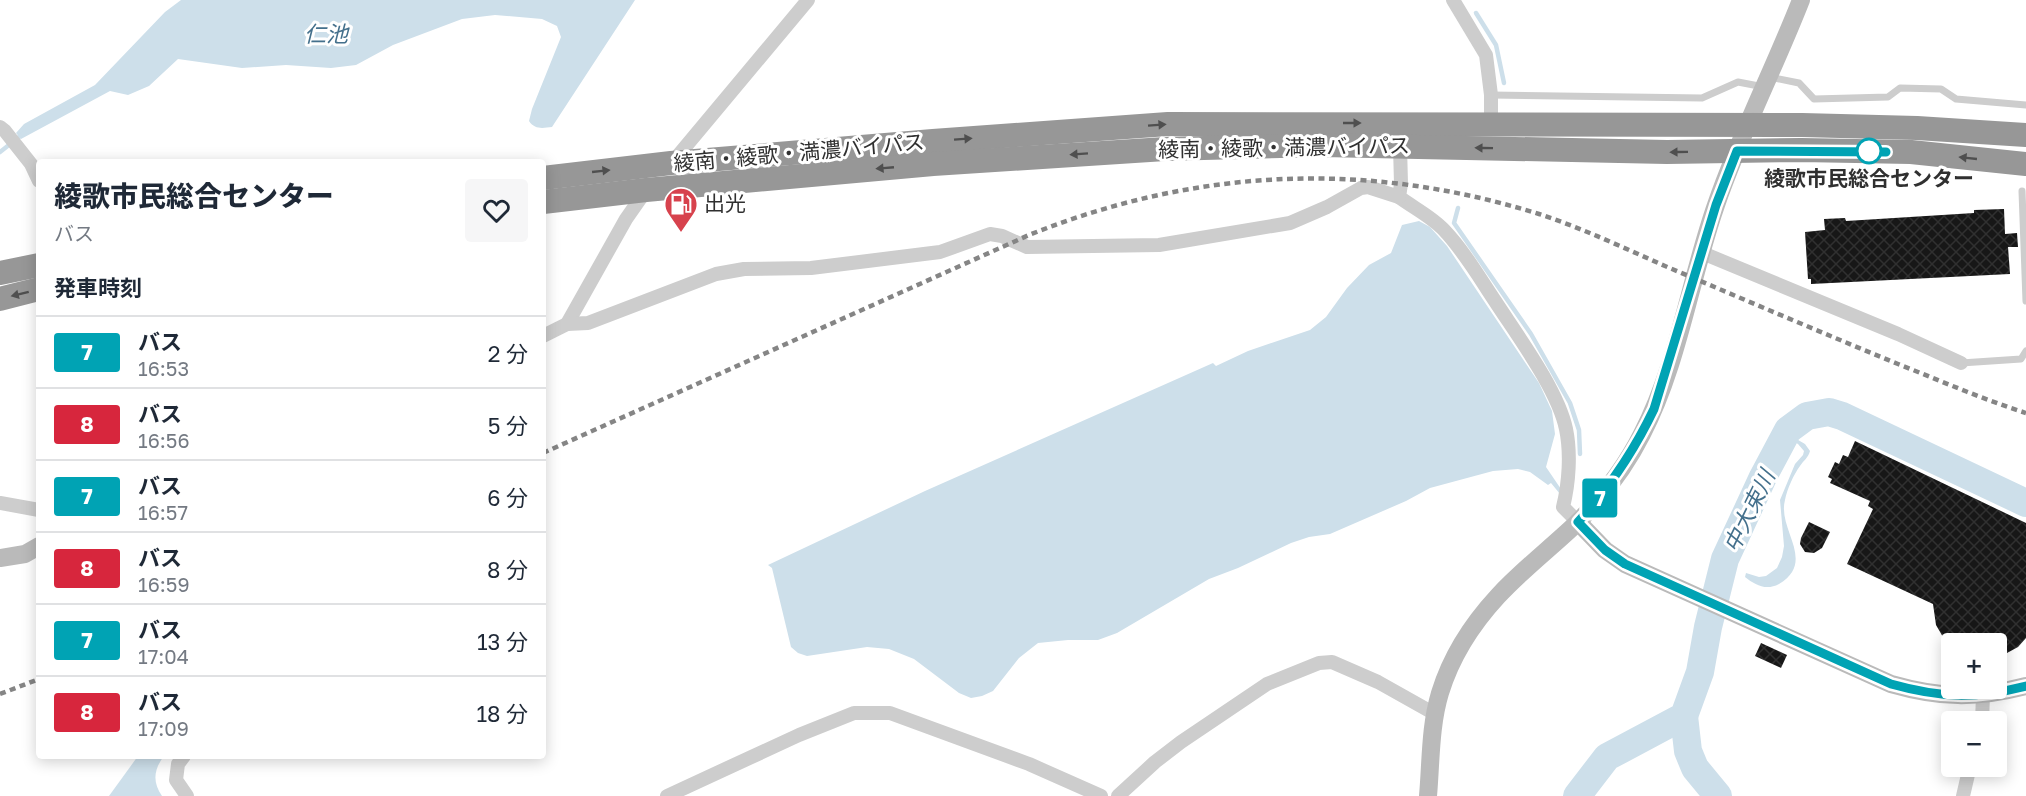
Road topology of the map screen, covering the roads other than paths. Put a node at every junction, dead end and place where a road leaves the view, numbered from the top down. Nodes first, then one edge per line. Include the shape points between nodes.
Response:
1 (808, 0) edge
2 (1453, 0) edge
3 (1801, 0) edge
4 (1766, 82) junction
5 (1491, 95) junction
6 (2026, 105) edge
7 (1491, 124) junction
8 (1748, 125) junction
9 (0, 127) edge
10 (2026, 135) edge
11 (1400, 146) junction
12 (1737, 151) junction
13 (671, 163) junction
14 (2026, 164) edge
15 (36, 175) edge
16 (546, 178) edge
17 (646, 190) junction
18 (2022, 191) dead end
19 (1399, 197) junction
20 (546, 202) edge
21 (1700, 252) junction
22 (36, 266) edge
23 (0, 273) edge
24 (36, 291) edge
25 (0, 299) edge
26 (2026, 301) edge
27 (567, 324) junction
28 (546, 334) edge
29 (2026, 351) edge
30 (1961, 363) joint
31 (0, 503) edge
32 (36, 509) edge
33 (1578, 522) junction
34 (36, 548) edge
35 (0, 558) edge
36 (2026, 686) edge
37 (2007, 690) edge
38 (1941, 694) edge
39 (1435, 714) junction
40 (182, 759) edge
41 (1967, 777) edge
42 (187, 796) edge
43 (667, 796) edge
44 (1101, 796) edge
45 (1118, 796) edge
46 (1428, 796) edge
47 (1963, 796) edge

1 - 13 street
2 - 5 street via 1486,55
3 - 4 street
4 - 5 lane via 1738,82 1702,98
4 - 6 lane via 1798,84 1814,99 1888,98 1899,88 1941,89 1956,99
4 - 8 street
5 - 7 street
7 - 8 highway, 綾南・綾歌・満濃バイパス
13 -> 7 highway, 綾南・綾歌・満濃バイパス via 1168,124
8 - 10 highway, 綾南・綾歌・満濃バイパス via 1917,128
8 - 12 street
9 - 15 street
12 -> 11 highway, 綾南・綾歌・満濃バイパス via 1667,153
11 -> 17 highway, 綾南・綾歌・満濃バイパス via 1165,148
11 - 19 street
14 -> 12 highway, 綾南・綾歌・満濃バイパス via 1911,152
12 - 21 street
16 -> 13 highway, 綾南・綾歌・満濃バイパス
13 - 17 street
17 - 20 highway, 綾南・綾歌・満濃バイパス
17 - 27 street
18 - 26 lane
19 - 27 street via 1361,188 1290,223 1159,245 1027,247 990,234 940,252 812,268 744,269 716,274 588,323
19 - 33 street via 1443,228 1455,243 1556,398 1566,429 1563,507
21 - 30 street
21 - 33 street via 1654,409 1622,468
22 - 23 highway
24 -> 25 highway
27 - 28 street
29 - 30 lane via 2021,359
31 - 32 street
33 - 38 street via 1625,564 1891,684
33 - 39 street via 1498,596 1477,621 1449,669
34 - 35 street via 25,554
36 - 37 street
39 - 45 street via 1378,682 1332,662 1319,663 1267,684 1181,741
39 - 46 street
40 - 42 street via 176,780
41 - 47 street
43 - 44 street via 854,713 890,713 1029,764

